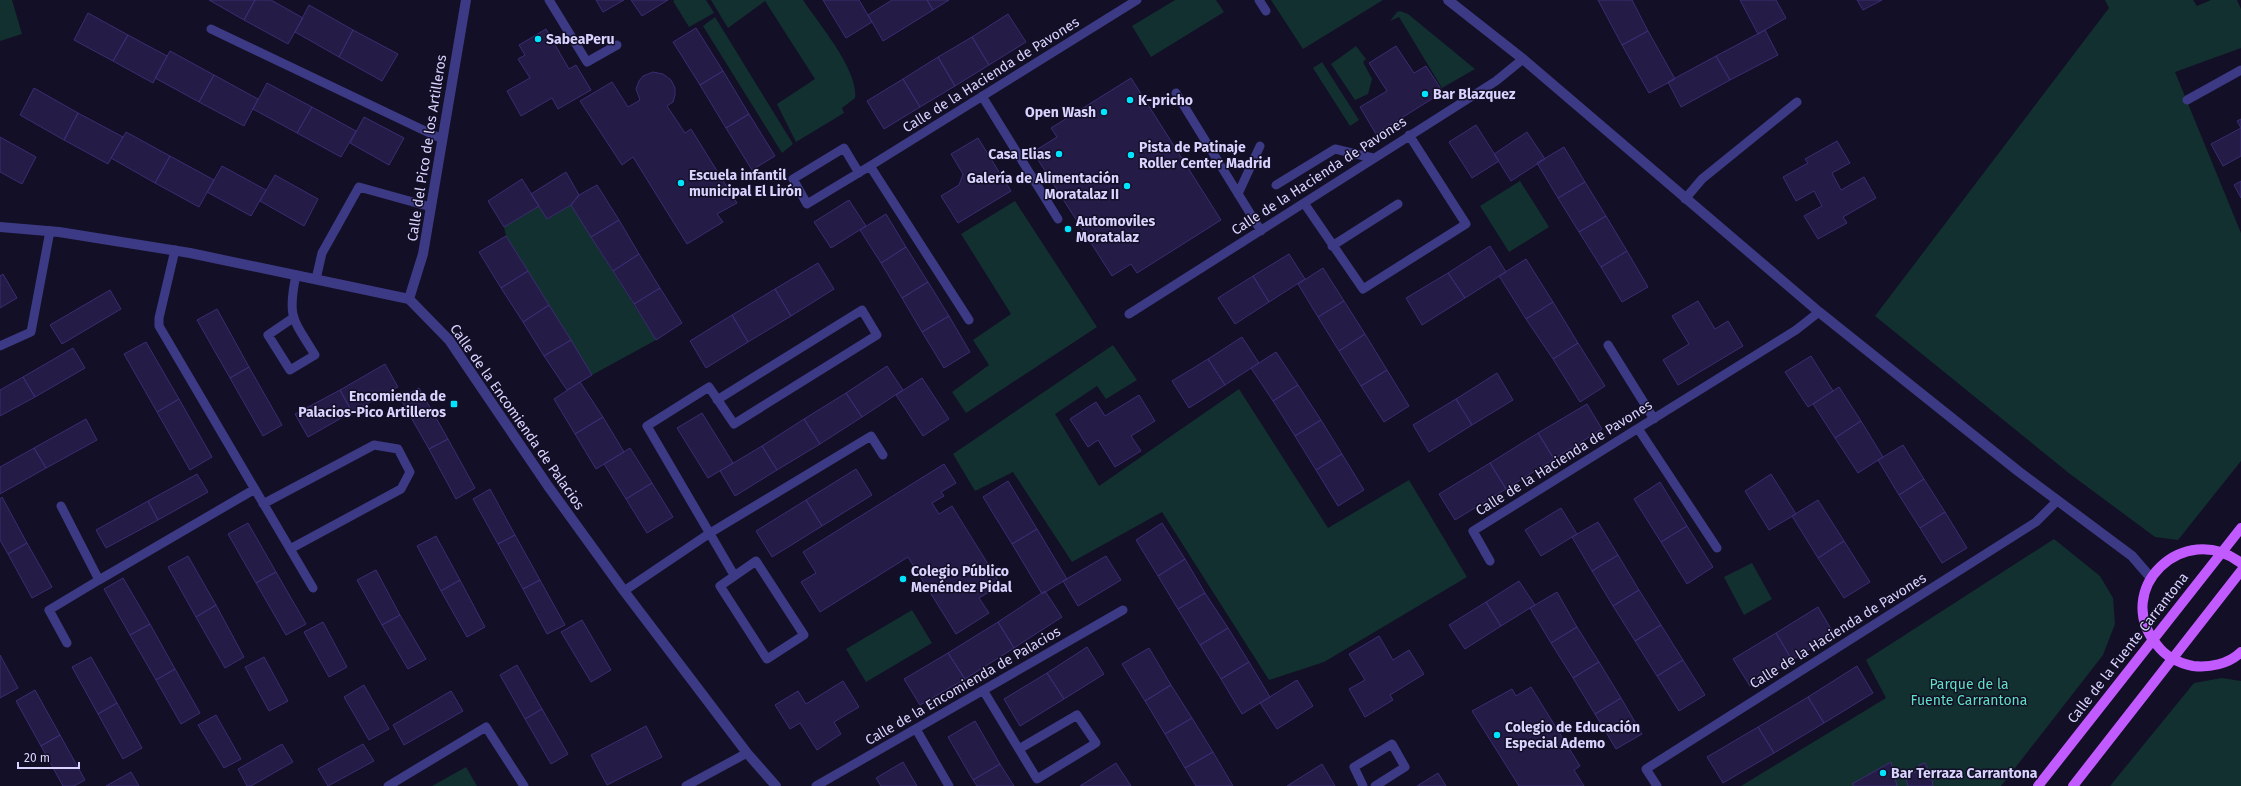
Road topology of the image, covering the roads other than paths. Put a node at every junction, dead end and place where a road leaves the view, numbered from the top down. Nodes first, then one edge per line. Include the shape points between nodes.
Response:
1 (466, 0) edge
2 (549, 0) edge
3 (1138, 0) edge
4 (1259, 0) edge
5 (1448, 0) edge
6 (1266, 11) dead end
7 (211, 29) dead end
8 (617, 44) dead end
9 (1523, 59) junction
10 (2241, 70) edge
11 (1176, 93) dead end
12 (982, 96) junction
13 (2187, 100) dead end
14 (1797, 102) dead end
15 (1409, 135) junction
16 (442, 139) junction
17 (1260, 146) dead end
18 (1373, 158) junction
19 (870, 166) junction
20 (859, 173) junction
21 (1276, 185) dead end
22 (1238, 194) junction
23 (1685, 199) junction
24 (1304, 203) junction
25 (1398, 204) dead end
26 (431, 207) junction
27 (1058, 219) dead end
28 (0, 227) edge
29 (50, 231) junction
30 (1261, 231) junction
31 (1332, 246) junction
32 (175, 250) junction
33 (296, 275) junction
34 (316, 279) junction
35 (409, 299) junction
36 (1819, 312) junction
37 (1128, 314) dead end
38 (293, 318) junction
39 (969, 320) dead end
40 (1608, 345) dead end
41 (0, 346) edge
42 (717, 400) junction
43 (1654, 419) junction
44 (1639, 430) junction
45 (883, 455) dead end
46 (255, 489) junction
47 (2057, 501) junction
48 (264, 504) junction
49 (61, 506) dead end
50 (2241, 528) edge
51 (710, 533) junction
52 (1717, 548) dead end
53 (290, 549) junction
54 (2222, 552) junction
55 (1490, 561) dead end
56 (2241, 563) edge
57 (2241, 571) edge
58 (734, 575) junction
59 (2151, 578) junction
60 (99, 580) junction
61 (313, 588) dead end
62 (624, 591) junction
63 (1123, 610) dead end
64 (2152, 640) junction
65 (67, 643) dead end
66 (2241, 652) edge
67 (2171, 658) junction
68 (983, 690) junction
69 (916, 729) junction
70 (1019, 749) junction
71 (747, 753) junction
72 (388, 786) edge
73 (524, 786) edge
74 (686, 786) edge
75 (776, 786) edge
76 (816, 786) edge
77 (949, 786) edge
78 (1363, 786) edge
79 (1375, 786) edge
80 (1657, 786) edge
81 (2038, 786) edge
82 (2073, 786) edge

1 - 16 street, Calle del Pico de los Artilleros
2 - 8 lane via 587,62
3 - 12 lane, Calle de la Hacienda de Pavones
4 - 6 lane
5 - 9 street
7 - 16 lane
9 - 15 lane, Calle de la Hacienda de Pavones via 1496,81
9 - 23 street
10 - 13 lane
11 - 22 lane
12 - 19 lane, Calle de la Hacienda de Pavones
12 - 27 lane
14 - 23 lane via 1702,179
15 - 18 lane, Calle de la Hacienda de Pavones
15 - 31 lane via 1466,224 1363,289
16 - 26 street, Calle del Pico de los Artilleros
17 - 22 lane
18 - 21 lane via 1335,149
18 - 24 lane, Calle de la Hacienda de Pavones
19 - 20 lane, Calle de la Hacienda de Pavones
19 - 39 lane
20 - 20 lane, Calle de la Hacienda de Pavones via 844,148 793,179 807,204
22 - 30 lane
23 - 36 street
24 - 30 lane, Calle de la Hacienda de Pavones
24 - 31 lane
25 - 31 lane
26 - 34 lane via 359,187 322,253
26 - 35 street, Calle del Pico de los Artilleros via 423,254
28 - 29 street
29 - 32 street
29 - 41 lane via 31,332
30 - 37 lane, Calle de la Hacienda de Pavones
32 - 33 street
32 - 46 lane via 159,326
33 - 34 street
33 - 38 lane via 291,299
34 - 35 street
35 - 62 street, Calle de la Encomienda de Palacios via 449,340 548,486
36 - 43 lane, Calle de la Hacienda de Pavones via 1796,330
36 - 47 street
38 - 38 lane via 315,355 290,370 268,335
40 - 43 lane
42 - 42 lane via 734,424 877,335 862,310
42 - 51 lane via 709,387 647,426
43 - 44 lane, Calle de la Hacienda de Pavones
44 - 52 lane
44 - 55 lane, Calle de la Hacienda de Pavones via 1473,531
45 - 51 lane via 871,436
46 - 48 lane
46 - 60 lane
47 - 59 street via 2132,556
47 - 80 lane, Calle de la Hacienda de Pavones via 2036,522 1646,769
48 - 53 lane
48 - 53 lane via 374,445 398,449 410,472 401,489
49 - 60 lane
50 - 54 main road, Calle de la Fuente Carrantona
51 - 58 lane
51 - 62 lane
53 - 61 lane
54 - 56 main road
54 - 59 main road via 2195,549 2181,552 2169,558
54 - 64 main road, Calle de la Fuente Carrantona
57 - 67 main road
58 - 58 lane via 720,586 767,658 804,635 756,561
59 - 64 main road via 2143,603 2143,616
60 - 65 lane via 49,610
62 - 71 street, Calle de la Encomienda de Palacios
63 - 68 lane, Calle de la Encomienda de Palacios
64 - 67 main road
64 - 81 main road, Calle de la Fuente Carrantona
66 - 67 main road via 2226,662 2213,666 2184,664
67 - 82 main road
68 - 69 lane, Calle de la Encomienda de Palacios
68 - 70 lane
69 - 76 lane, Calle de la Encomienda de Palacios
69 - 77 lane
70 - 70 lane via 1077,715 1096,743 1037,779
71 - 74 lane
71 - 75 street, Calle de la Encomienda de Palacios
72 - 73 lane via 486,727
78 - 79 lane via 1354,768 1392,744 1405,767

